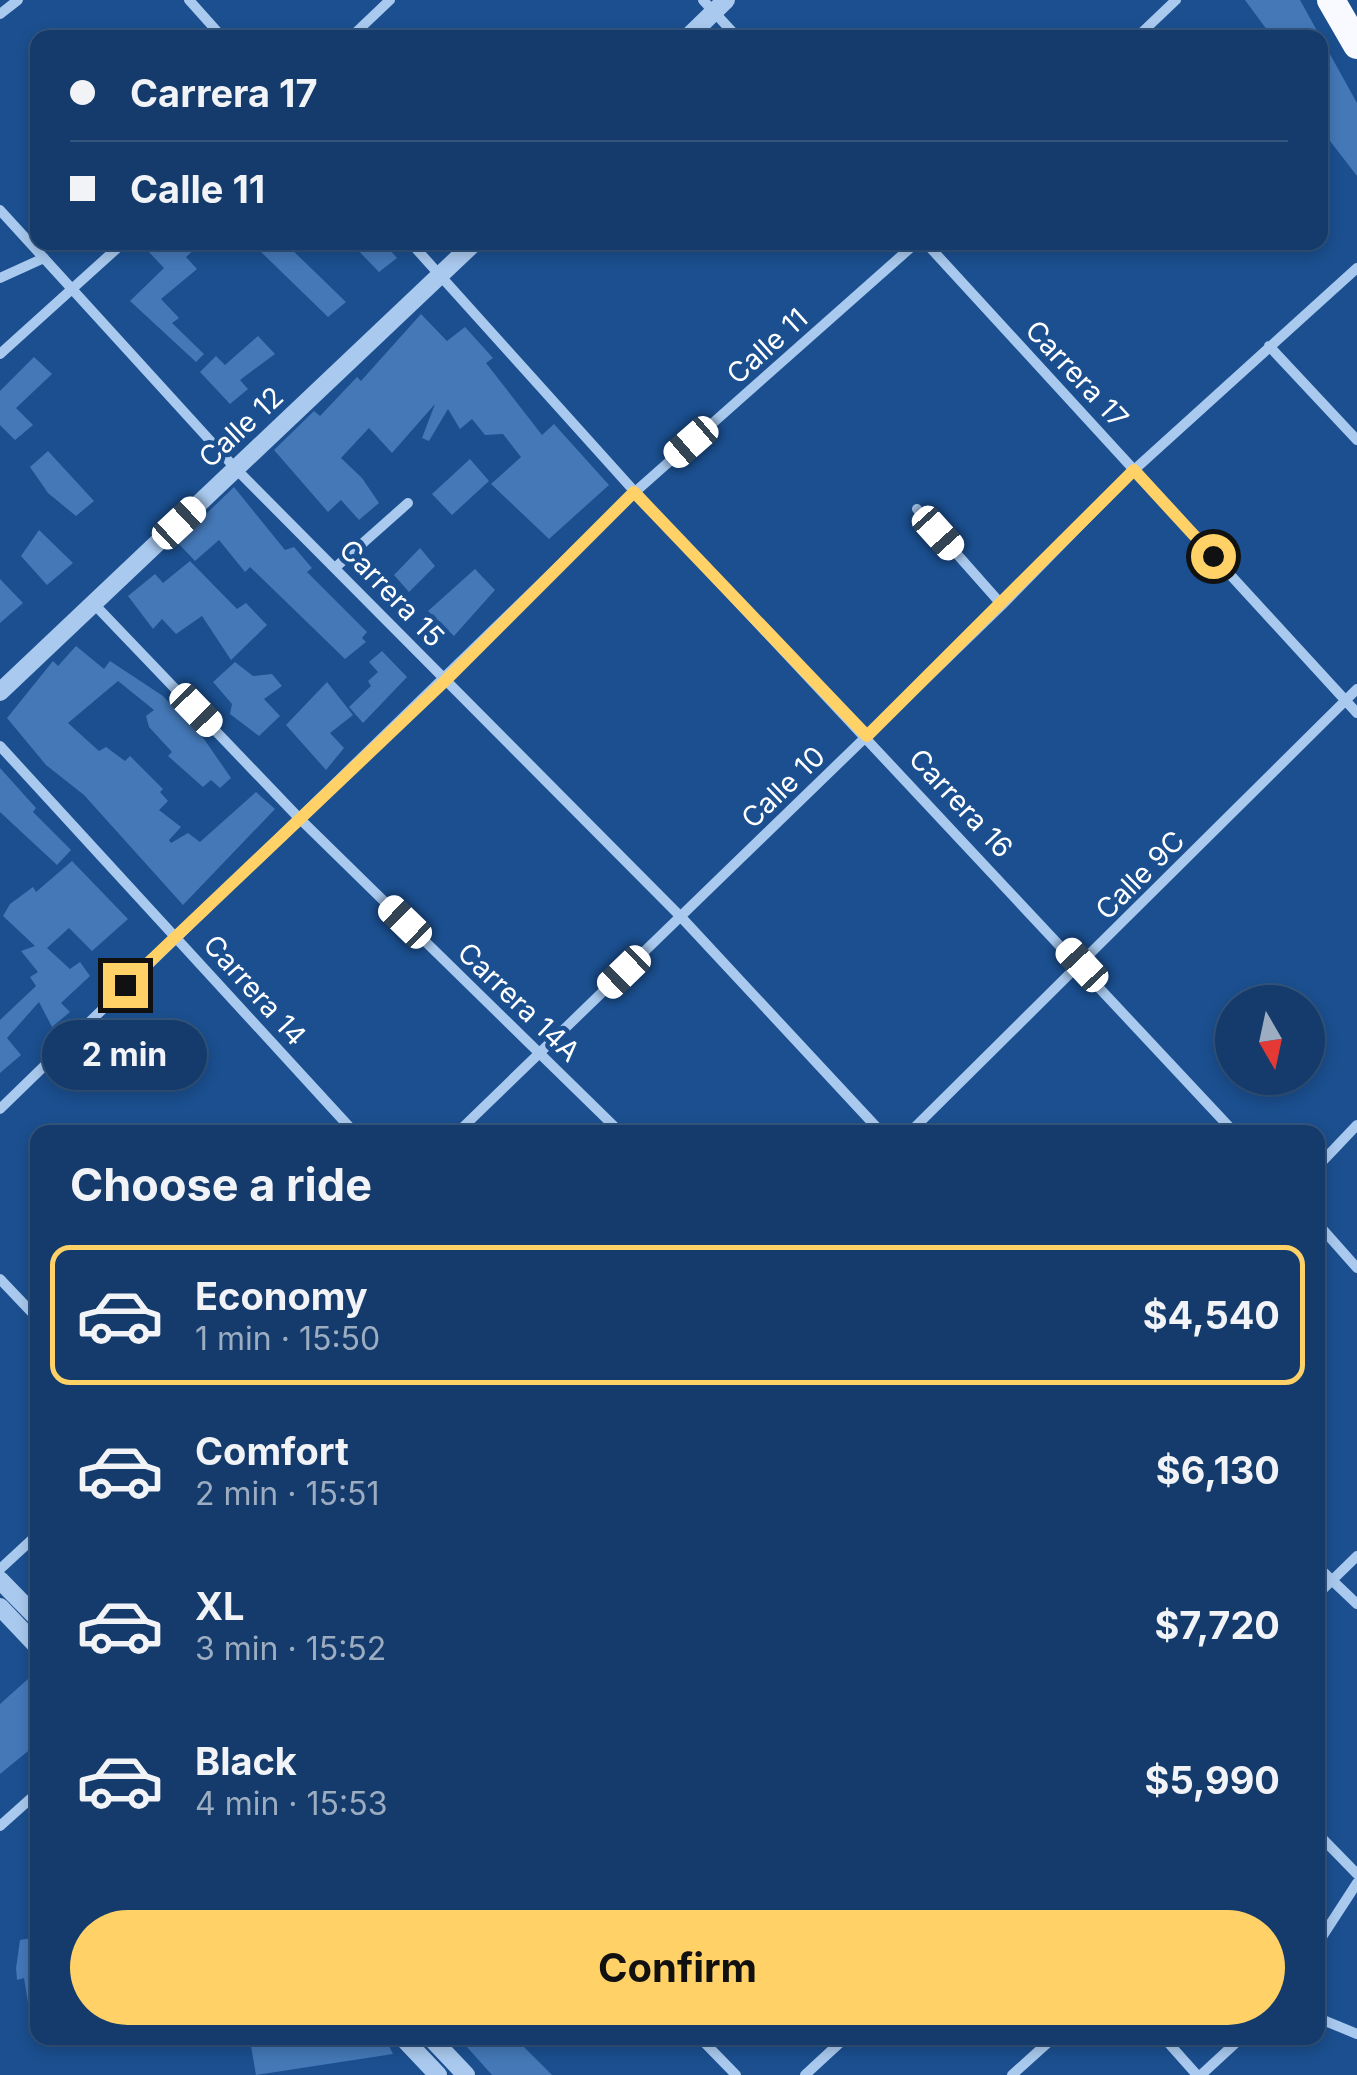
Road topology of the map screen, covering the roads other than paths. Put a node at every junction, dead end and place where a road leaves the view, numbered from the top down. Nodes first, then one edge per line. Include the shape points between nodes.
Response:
1 (18, 0) edge
2 (189, 0) edge
3 (390, 0) edge
4 (1176, 0) edge
5 (1331, 0) edge
6 (714, 4) edge
7 (0, 14) edge
8 (216, 30) edge
9 (358, 30) edge
10 (693, 30) edge
11 (732, 30) edge
12 (1144, 30) edge
13 (1357, 45) edge
14 (0, 210) edge
15 (30, 243) edge
16 (37, 250) edge
17 (115, 250) edge
18 (417, 250) edge
19 (468, 250) edge
20 (908, 250) edge
21 (933, 250) edge
22 (44, 258) junction
23 (1357, 268) edge
24 (441, 276) junction
25 (0, 278) edge
26 (74, 288) junction
27 (1270, 346) junction
28 (0, 354) edge
29 (1357, 440) edge
30 (236, 469) junction
31 (1134, 470) junction
32 (634, 492) junction
33 (408, 502) dead end
34 (917, 509) dead end
35 (337, 566) junction
36 (94, 604) junction
37 (1002, 605) junction
38 (445, 681) junction
39 (1357, 689) edge
40 (0, 692) edge
41 (1345, 700) junction
42 (1357, 713) edge
43 (867, 736) junction
44 (0, 746) edge
45 (298, 817) junction
46 (681, 917) junction
47 (174, 936) junction
48 (1082, 965) junction
49 (540, 1053) junction
50 (0, 1109) edge
51 (348, 1125) edge
52 (465, 1125) edge
53 (613, 1125) edge
54 (874, 1125) edge
55 (917, 1125) edge
56 (1228, 1125) edge
57 (1357, 1125) edge
58 (1325, 1159) edge
59 (1325, 1232) edge
60 (1357, 1268) edge
61 (0, 1279) edge
62 (30, 1311) edge
63 (30, 1541) edge
64 (1357, 1556) edge
65 (0, 1569) edge
66 (1325, 1574) edge
67 (0, 1580) edge
68 (1331, 1580) junction
69 (1325, 1586) edge
70 (1357, 1604) edge
71 (0, 1606) edge
72 (30, 1612) edge
73 (30, 1638) edge
74 (30, 1799) edge
75 (0, 1826) edge
76 (1325, 1841) edge
77 (1357, 1874) edge
78 (1357, 1883) edge
79 (1325, 1932) edge
80 (1325, 2021) edge
81 (1357, 2034) edge
82 (409, 2045) edge
83 (444, 2045) edge
84 (707, 2045) edge
85 (837, 2045) edge
86 (1045, 2045) edge
87 (1171, 2045) edge
88 (1233, 2045) edge
89 (431, 2068) edge
90 (466, 2075) edge
91 (736, 2075) edge
92 (805, 2075) edge
93 (1012, 2075) edge
94 (1199, 2075) edge

1 - 7 street
2 - 8 street
3 - 9 street
4 - 12 street
5 - 13 highway
6 - 10 street
6 - 11 street
14 - 15 street, Carrera 15
16 - 22 street, Carrera 15
17 - 26 street
18 - 24 street, Carrera 16
19 - 24 street, Calle 12
20 - 32 street, Calle 11
21 - 31 street, Carrera 17
22 - 25 street
22 - 26 street, Carrera 15
23 - 27 street, Calle 10
24 - 30 street, Calle 12
24 - 32 street, Carrera 16
26 - 28 street
26 - 30 street, Carrera 15
27 - 29 street
27 - 31 street, Calle 10
30 - 35 street, Carrera 15
30 - 36 street, Calle 12
31 - 37 street, Calle 10
31 - 41 street, Carrera 17
32 - 38 street, Calle 11
32 - 43 street, Carrera 16
33 - 35 street
34 - 37 street
35 - 38 street, Carrera 15
36 - 40 street, Calle 12
36 - 45 street, Carrera 14A
37 - 43 street, Calle 10
38 - 45 street, Calle 11
38 - 46 street, Carrera 15
39 - 41 street, Calle 9C
41 - 42 street, Carrera 17
41 - 48 street, Calle 9C
43 - 46 street, Calle 10
43 - 48 street, Carrera 16
44 - 47 street, Carrera 14
45 - 47 street, Calle 11
45 - 49 street, Carrera 14A
46 - 49 street, Calle 10
46 - 54 street, Carrera 15
47 - 50 street, Calle 11
47 - 51 street, Carrera 14
48 - 55 street, Calle 9C
48 - 56 street, Carrera 16
49 - 52 street, Calle 10
49 - 53 street, Carrera 14A
57 - 58 street
59 - 60 street
61 - 62 street
63 - 65 street
64 - 68 street
66 - 68 street
67 - 72 street
68 - 69 street
68 - 70 street
71 - 73 street
74 - 75 street
76 - 77 street
78 - 79 street
80 - 81 street
82 - 89 street
83 - 90 street
84 - 91 street
85 - 92 street
86 - 93 street
87 - 94 street
88 - 94 street

